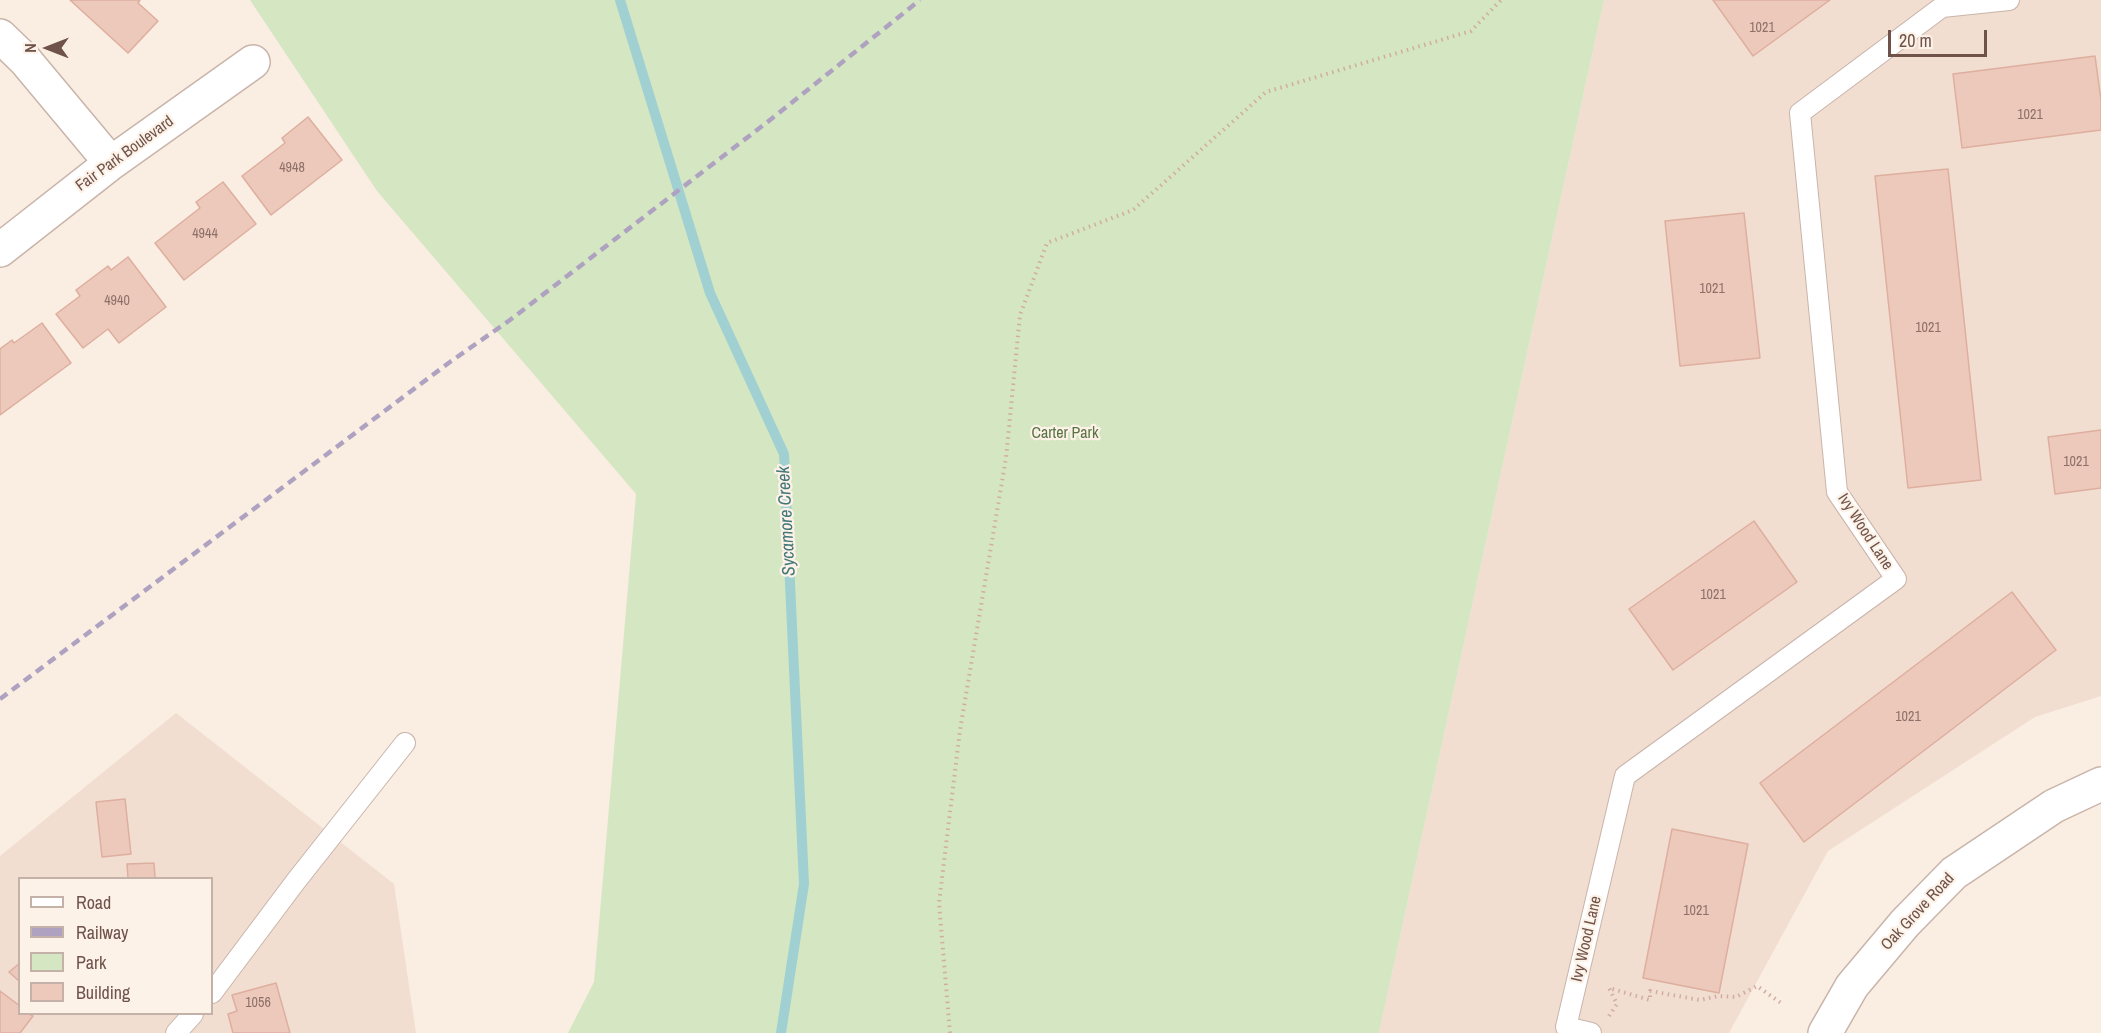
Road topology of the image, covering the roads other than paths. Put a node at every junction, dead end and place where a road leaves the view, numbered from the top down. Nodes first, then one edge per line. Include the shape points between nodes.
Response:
1 (2009, 0) edge
2 (0, 36) edge
3 (253, 62) dead end
4 (111, 163) junction
5 (0, 250) edge
6 (405, 743) dead end
7 (2101, 784) edge
8 (213, 992) edge
9 (192, 1015) edge
10 (1597, 1028) edge
11 (176, 1033) edge
12 (1825, 1033) edge

1 - 10 lane, Ivy Wood Lane via 1942,7 1800,113 1837,492 1896,579 1625,776 1566,1027
2 - 4 street via 25,60
3 - 4 street, Fair Park Boulevard
4 - 5 street, Fair Park Boulevard
6 - 8 lane
7 - 12 street, Oak Grove Road via 2054,806 1954,873 1852,986
9 - 11 lane

